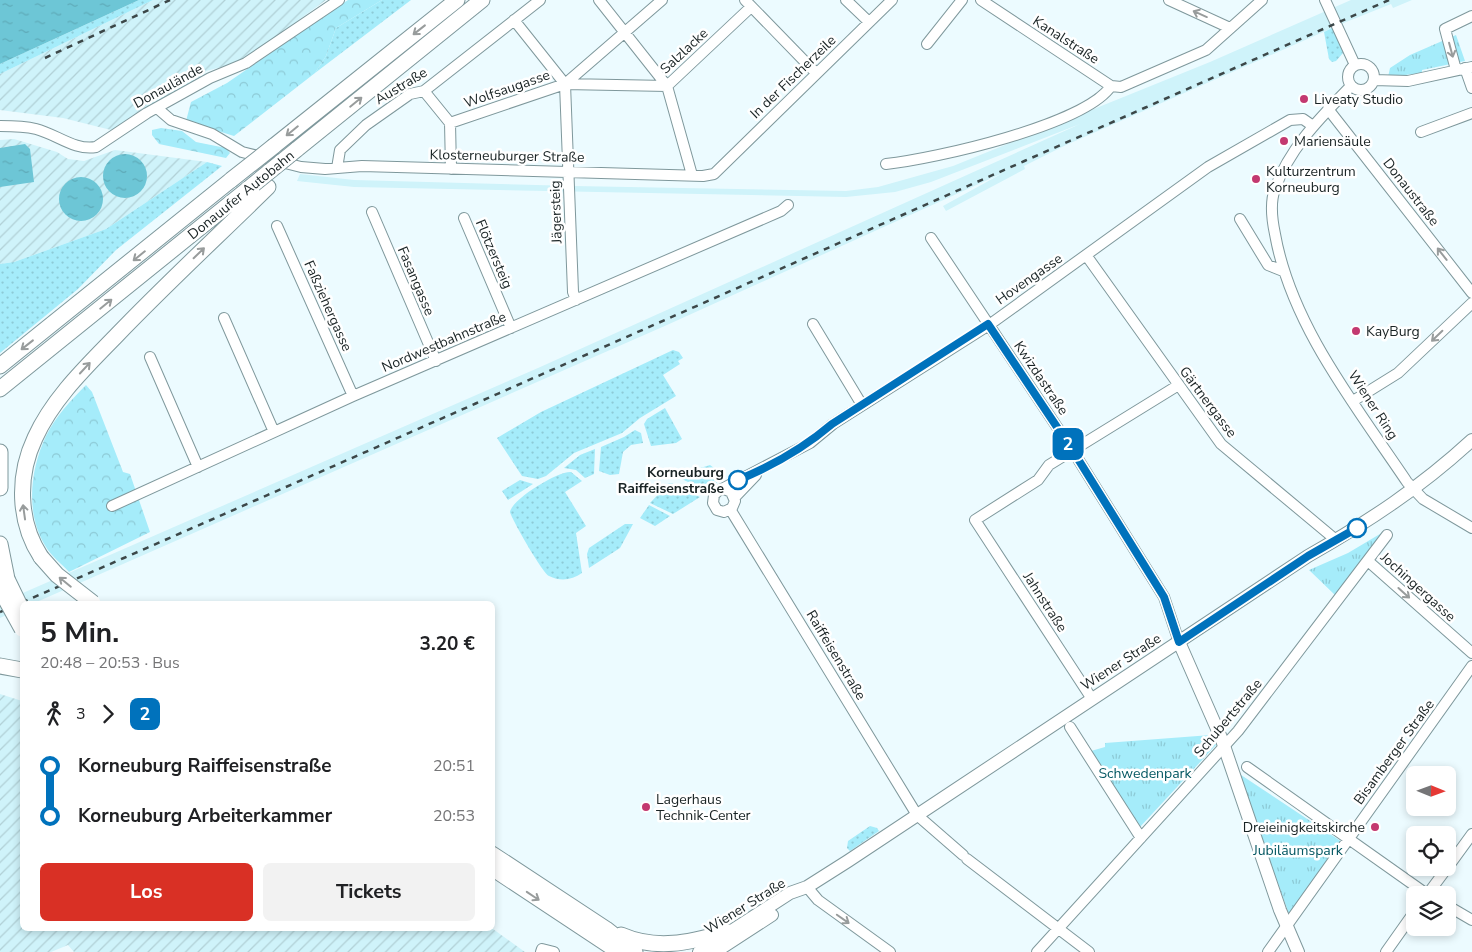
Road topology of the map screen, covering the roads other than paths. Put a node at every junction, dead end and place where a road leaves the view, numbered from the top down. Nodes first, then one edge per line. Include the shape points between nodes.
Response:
1 (339, 0) edge
2 (457, 0) edge
3 (482, 0) edge
4 (540, 0) edge
5 (599, 0) edge
6 (662, 0) edge
7 (846, 0) edge
8 (892, 0) edge
9 (962, 0) edge
10 (981, 0) edge
11 (1169, 0) edge
12 (1262, 0) edge
13 (1325, 0) edge
14 (748, 3) edge
15 (1472, 16) edge
16 (514, 20) junction
17 (869, 22) junction
18 (1230, 28) junction
19 (624, 33) junction
20 (927, 44) dead end
21 (1355, 65) junction
22 (1465, 69) edge
23 (816, 73) junction
24 (1374, 80) junction
25 (565, 84) junction
26 (667, 86) junction
27 (1111, 86) junction
28 (1351, 86) junction
29 (1472, 88) edge
30 (424, 91) junction
31 (157, 108) junction
32 (1332, 112) junction
33 (1472, 113) edge
34 (450, 123) junction
35 (0, 126) edge
36 (1313, 126) junction
37 (1421, 132) dead end
38 (886, 164) dead end
39 (337, 168) junction
40 (451, 169) junction
41 (568, 171) junction
42 (714, 174) joint
43 (692, 175) junction
44 (261, 185) junction
45 (788, 205) dead end
46 (372, 212) dead end
47 (464, 218) dead end
48 (1240, 219) dead end
49 (277, 226) dead end
50 (931, 238) dead end
51 (1086, 255) junction
52 (1283, 271) junction
53 (1472, 292) edge
54 (576, 300) junction
55 (1472, 303) edge
56 (224, 318) dead end
57 (813, 324) dead end
58 (988, 324) junction
59 (511, 328) junction
60 (150, 357) dead end
61 (436, 361) junction
62 (0, 366) edge
63 (1177, 386) junction
64 (0, 389) edge
65 (353, 396) junction
66 (1353, 402) junction
67 (862, 405) junction
68 (274, 432) junction
69 (1472, 440) edge
70 (1073, 451) junction
71 (0, 452) edge
72 (198, 467) junction
73 (760, 470) junction
74 (0, 488) edge
75 (724, 489) junction
76 (1414, 490) junction
77 (734, 498) junction
78 (112, 506) dead end
79 (730, 510) junction
80 (1472, 528) edge
81 (1386, 535) dead end
82 (1336, 540) junction
83 (0, 544) edge
84 (1368, 561) junction
85 (4, 584) edge
86 (91, 601) edge
87 (20, 607) edge
88 (20, 624) edge
89 (1179, 642) junction
90 (1472, 654) edge
91 (0, 666) edge
92 (1472, 666) edge
93 (20, 670) edge
94 (1092, 699) junction
95 (1070, 727) dead end
96 (1224, 746) junction
97 (1247, 767) dead end
98 (917, 815) junction
99 (1472, 834) edge
100 (1141, 838) junction
101 (1348, 840) junction
102 (1456, 855) edge
103 (495, 856) edge
104 (495, 870) edge
105 (1414, 886) edge
106 (807, 887) junction
107 (1456, 911) edge
108 (1472, 920) edge
109 (1406, 924) edge
110 (1286, 926) junction
111 (606, 929) junction
112 (1058, 929) junction
113 (728, 932) junction
114 (612, 950) edge
115 (541, 951) edge
116 (554, 952) edge
117 (636, 952) edge
118 (700, 952) edge
119 (716, 952) edge
120 (890, 952) edge
121 (1037, 952) edge
122 (1089, 952) edge
123 (1268, 952) edge
124 (1298, 952) edge
125 (1386, 952) edge

1 - 31 street, Donaulände via 246,63 210,78
2 -> 62 highway, Donauufer Autobahn, bridge
44 -> 3 highway, Donauufer Autobahn, bridge via 296,150
4 - 16 street, Austraße
5 - 19 street
6 - 19 street, Wolfsaugasse
7 - 17 street
8 - 17 street, In der Fischerzeile
9 - 20 street
10 - 27 street, Kanalstraße
18 -> 11 street
12 - 18 street
13 - 21 street
14 - 23 street
14 - 26 street, Salzlacke
15 -> 22 street via 1445,29
16 - 25 street
16 - 30 street, Austraße
17 - 23 street, In der Fischerzeile
18 - 27 street via 1197,55 1131,84
19 - 25 street, Wolfsaugasse
19 - 26 street
21 - 24 street via 1368,66
21 - 28 street via 1348,76
22 - 24 street via 1408,81
22 - 29 street
23 - 42 street, In der Fischerzeile
24 - 28 street via 1371,87 1364,90
25 - 26 street, Salzlacke
25 - 34 street, Wolfsaugasse
25 - 41 street, Jägersteig
26 - 43 street
27 - 38 street via 1094,102 1026,131 960,151
28 - 32 street, Wiener Ring
30 - 34 street
30 - 39 street, Austraße via 410,94 366,125 340,150
31 - 35 street, Donaulände via 110,139 90,148 74,145 36,128
31 - 39 street, Klosterneuburger Straße via 170,120 212,134 236,150 301,167
32 - 36 street, Wiener Ring
53 -> 32 street, Donaustraße
33 - 37 street
34 - 40 street
36 - 51 street, Hovengasse via 1303,120 1290,120 1222,158
36 - 52 street, Wiener Ring via 1282,174 1273,198 1273,225
39 - 40 street, Klosterneuburger Straße
40 - 41 street, Klosterneuburger Straße
41 - 43 street, Klosterneuburger Straße
41 - 54 street, Jägersteig
42 - 43 street, Klosterneuburger Straße
64 -> 44 highway, Donauufer Autobahn
86 -> 44 highway, bridge via 57,575 34,547 26,523 23,489 30,449 46,417 75,379
45 - 54 street, Nordwestbahnstraße via 781,211
46 - 61 street, Fasangasse
47 - 59 street, Flötzersteig
48 - 52 street via 1268,266
49 - 65 street, Faßziehergasse
50 - 58 street, Kwizdastraße
51 - 58 street, Hovengasse
51 - 63 street, Gärtnergasse
52 - 66 street, Wiener Ring via 1298,309
54 - 59 street, Nordwestbahnstraße
55 -> 66 street via 1398,374
56 - 68 street
57 - 67 street
58 - 67 street, Hovengasse
58 - 70 street, Kwizdastraße
59 - 61 street, Nordwestbahnstraße
60 - 72 street
61 - 65 street, Nordwestbahnstraße
63 - 70 street
63 - 82 street, Gärtnergasse via 1221,444
65 - 68 street, Nordwestbahnstraße
66 - 76 street, Wiener Ring
67 - 73 street, Hovengasse via 810,443
68 - 72 street, Nordwestbahnstraße
69 - 76 main road, Wiener Straße
70 - 89 street, Kwizdastraße via 1164,597
70 - 94 street, Jahnstraße via 1050,466 1038,480 975,520
71 - 74 highway
72 - 78 street, Nordwestbahnstraße
73 - 75 street, Hovengasse
73 - 77 street, Hovengasse
75 - 77 street
75 - 79 street, Hovengasse via 716,493 713,503 720,511
76 - 80 street, Wiener Ring
76 - 82 main road, Wiener Straße
77 - 79 street
79 - 98 street, Raiffeisenstraße
81 - 84 street, Schubertstraße
82 - 89 main road, Wiener Straße
83 - 85 highway
84 -> 90 street, Jochingergasse
84 - 96 street, Schubertstraße
85 - 87 highway, bridge
85 - 88 highway, bridge
89 - 94 main road, Wiener Straße
89 - 96 main road
91 - 93 highway
92 - 101 street, Bisamberger Straße
94 - 98 main road, Wiener Straße
95 - 100 street
96 - 100 street, Schubertstraße
96 - 110 main road
97 - 101 street
98 - 106 main road, Wiener Straße
98 - 112 street, Raiffeisenstraße
99 - 102 street
100 - 112 street, Schubertstraße
101 - 105 street
101 - 110 street, Bisamberger Straße
103 - 111 highway
104 -> 114 highway
106 - 113 main road, Wiener Straße
106 - 119 main road, Wiener Straße via 794,901
106 -> 120 street via 818,900
107 - 108 street
109 - 125 street
110 - 123 street, Bisamberger Straße
110 - 124 main road
111 - 113 highway via 657,945 685,943
111 - 117 highway
112 - 121 street, Schubertstraße
112 - 122 street, Raiffeisenstraße
113 - 118 main road, Wiener Straße
115 - 116 street

